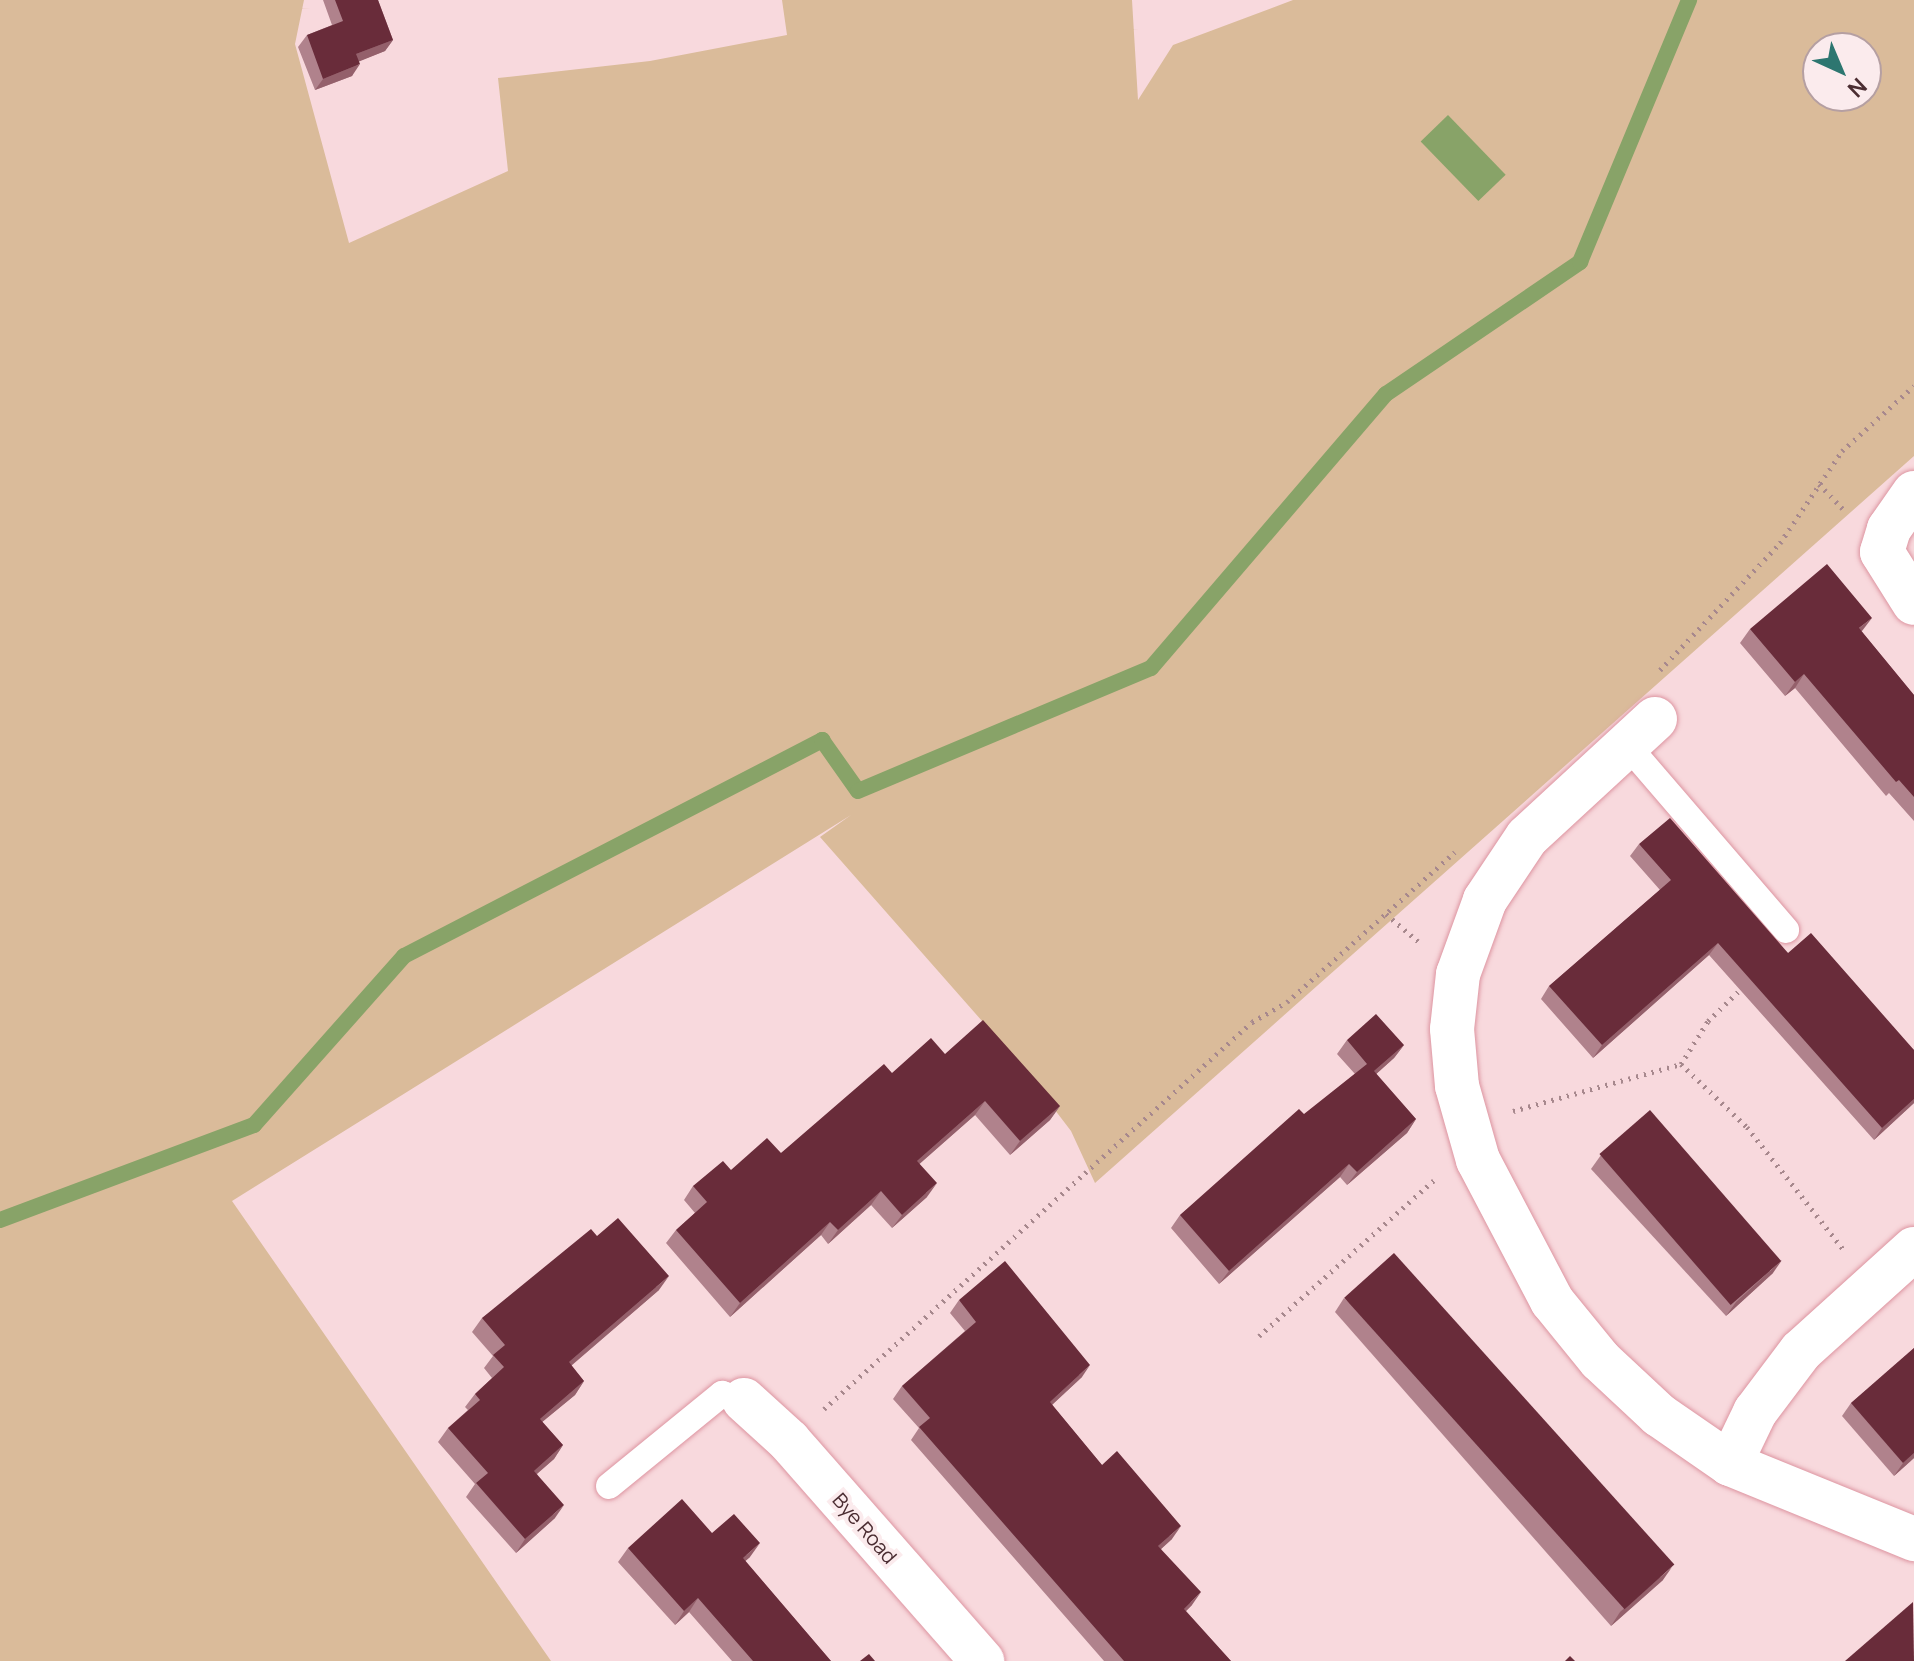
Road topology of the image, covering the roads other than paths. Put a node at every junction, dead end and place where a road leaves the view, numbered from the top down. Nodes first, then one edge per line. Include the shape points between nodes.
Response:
1 (1914, 493) edge
2 (1914, 603) edge
3 (1641, 732) joint
4 (1786, 930) road end
5 (1914, 1249) edge
6 (744, 1400) joint
7 (1730, 1464) junction
8 (609, 1486) dead end
9 (1914, 1539) edge
10 (982, 1661) edge

1 - 2 street via 1889,529 1882,552
3 - 4 lane
3 - 7 street via 1527,837 1485,900 1458,974 1452,1029 1457,1086 1512,1232 1552,1301 1600,1360 1659,1415
5 - 7 street via 1801,1351 1755,1412
6 - 8 lane via 722,1394
6 - 10 street, Bye Road via 789,1441
7 - 9 street

